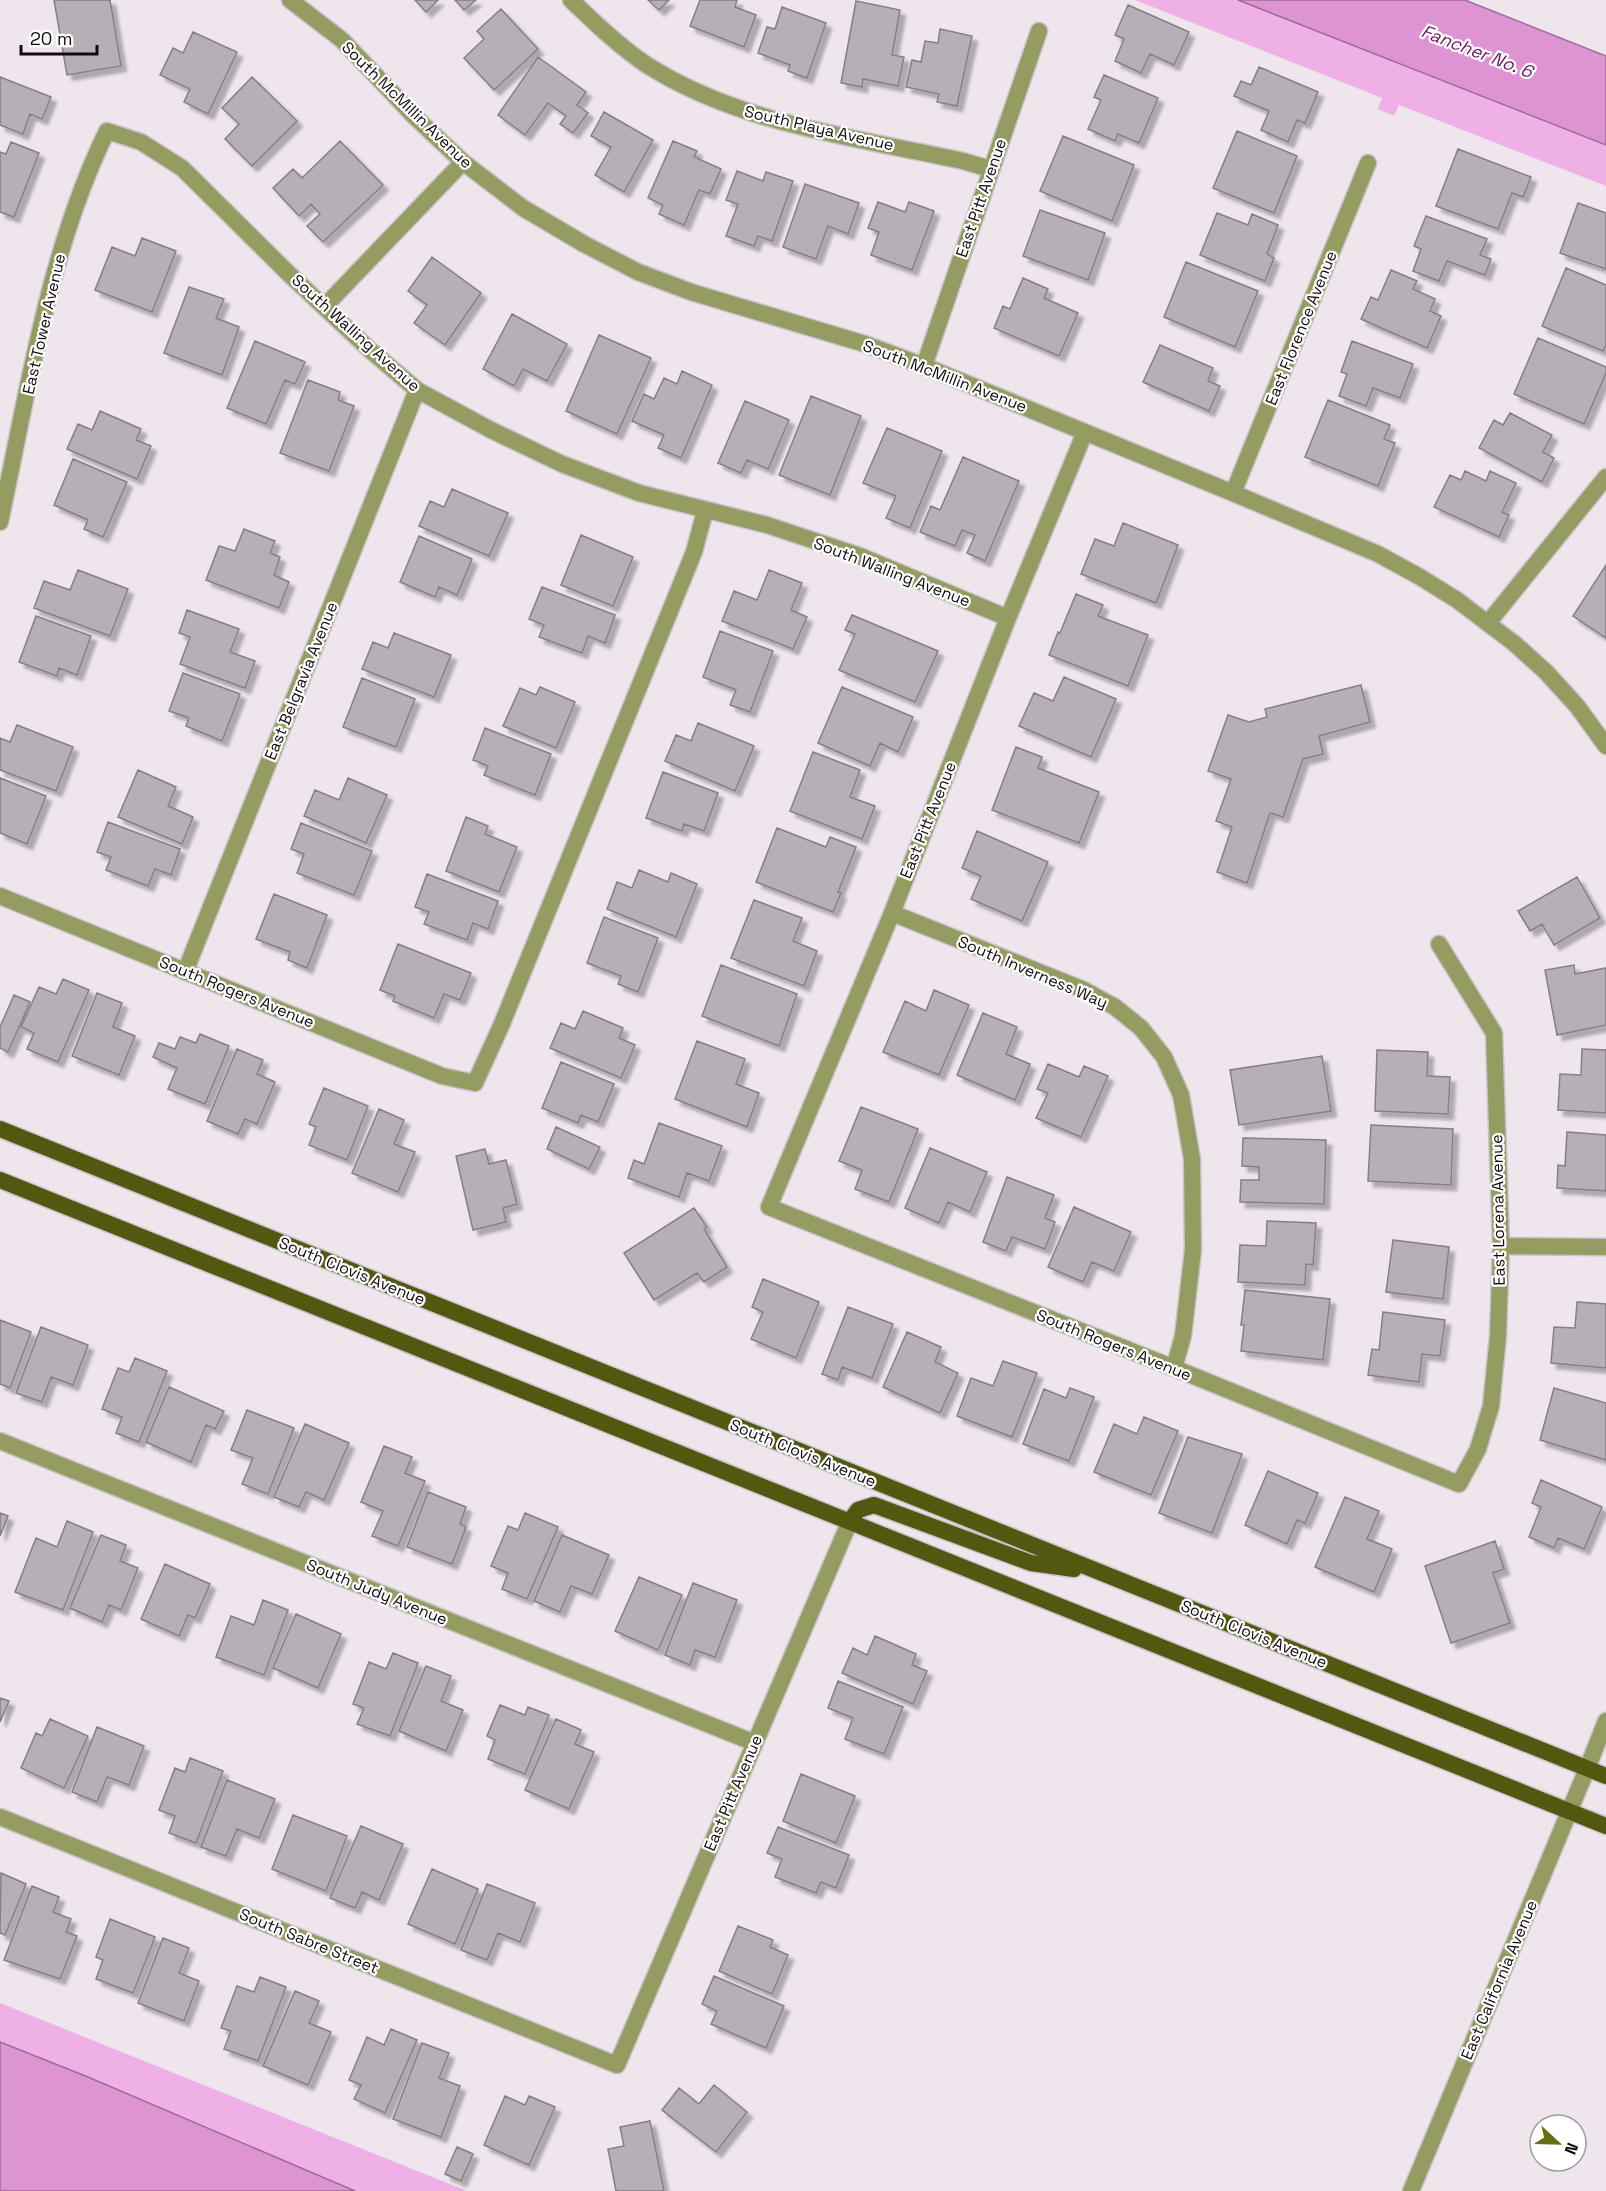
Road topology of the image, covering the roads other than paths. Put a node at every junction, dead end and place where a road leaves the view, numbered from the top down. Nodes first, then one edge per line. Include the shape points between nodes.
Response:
1 (290, 0) edge
2 (571, 0) edge
3 (1039, 31) dead end
4 (107, 132) joint
5 (463, 162) junction
6 (1368, 163) dead end
7 (990, 169) junction
8 (324, 307) junction
9 (924, 366) junction
10 (417, 390) junction
11 (1085, 432) junction
12 (1606, 477) edge
13 (1233, 493) junction
14 (705, 511) junction
15 (0, 522) edge
16 (1008, 618) junction
17 (1488, 623) junction
18 (1606, 746) edge
19 (0, 896) edge
20 (892, 913) junction
21 (1439, 944) dead end
22 (185, 972) junction
23 (0, 1129) edge
24 (0, 1180) edge
25 (769, 1207) joint
26 (1501, 1246) junction
27 (1606, 1247) edge
28 (1174, 1368) junction
29 (0, 1441) edge
30 (1459, 1484) joint
31 (850, 1521) junction
32 (1102, 1573) junction
33 (1606, 1721) edge
34 (755, 1743) junction
35 (1587, 1769) junction
36 (1606, 1776) edge
37 (1569, 1811) junction
38 (0, 1817) edge
39 (1606, 1826) edge
40 (617, 2065) joint
41 (1412, 2191) edge

1 - 5 street, South McMillin Avenue via 342,40
2 - 7 street, South Playa Avenue via 646,64 690,89 738,109
3 - 7 street, East Pitt Avenue
4 - 8 street, South Walling Avenue via 141,142 182,168
4 - 15 street, East Tower Avenue via 88,171 62,247
5 - 8 street
5 - 9 street, South McMillin Avenue via 523,208 638,272
6 - 13 street, East Florence Avenue
7 - 9 street, East Pitt Avenue
8 - 10 street, South Walling Avenue
9 - 11 street, South McMillin Avenue
10 - 14 street, South Walling Avenue via 562,464 639,493
10 - 22 street, East Belgravia Avenue
11 - 13 street, South McMillin Avenue
11 - 16 street, East Pitt Avenue
12 - 17 street
13 - 17 street, South McMillin Avenue via 1378,554 1430,582
14 - 16 street, South Walling Avenue via 767,525 860,556
14 - 22 street, South Rogers Avenue via 694,552 476,1083 442,1076
16 - 20 street, East Pitt Avenue
17 - 18 street, South McMillin Avenue via 1546,672
19 - 22 street, South Rogers Avenue
20 - 25 street, East Pitt Avenue
20 - 28 street, South Inverness Way via 1084,990 1115,1007 1141,1028 1164,1057 1181,1095 1192,1159 1193,1250 1183,1336
21 - 26 street, East Lorena Avenue via 1494,1033
23 - 32 main road, South Clovis Avenue
24 - 31 main road
25 - 28 street, South Rogers Avenue
26 - 27 street
26 - 30 street, East Lorena Avenue via 1491,1406 1478,1449
28 - 30 street, South Rogers Avenue
29 - 34 street, South Judy Avenue
31 - 32 main road via 858,1510 874,1505 1031,1563
31 - 34 street, East Pitt Avenue
31 - 37 main road
32 - 35 main road, South Clovis Avenue
33 - 35 street
34 - 40 street, East Pitt Avenue
35 - 36 main road, South Clovis Avenue
35 - 37 street, East California Avenue
37 - 39 main road
37 - 41 street, East California Avenue
38 - 40 street, South Sabre Street

